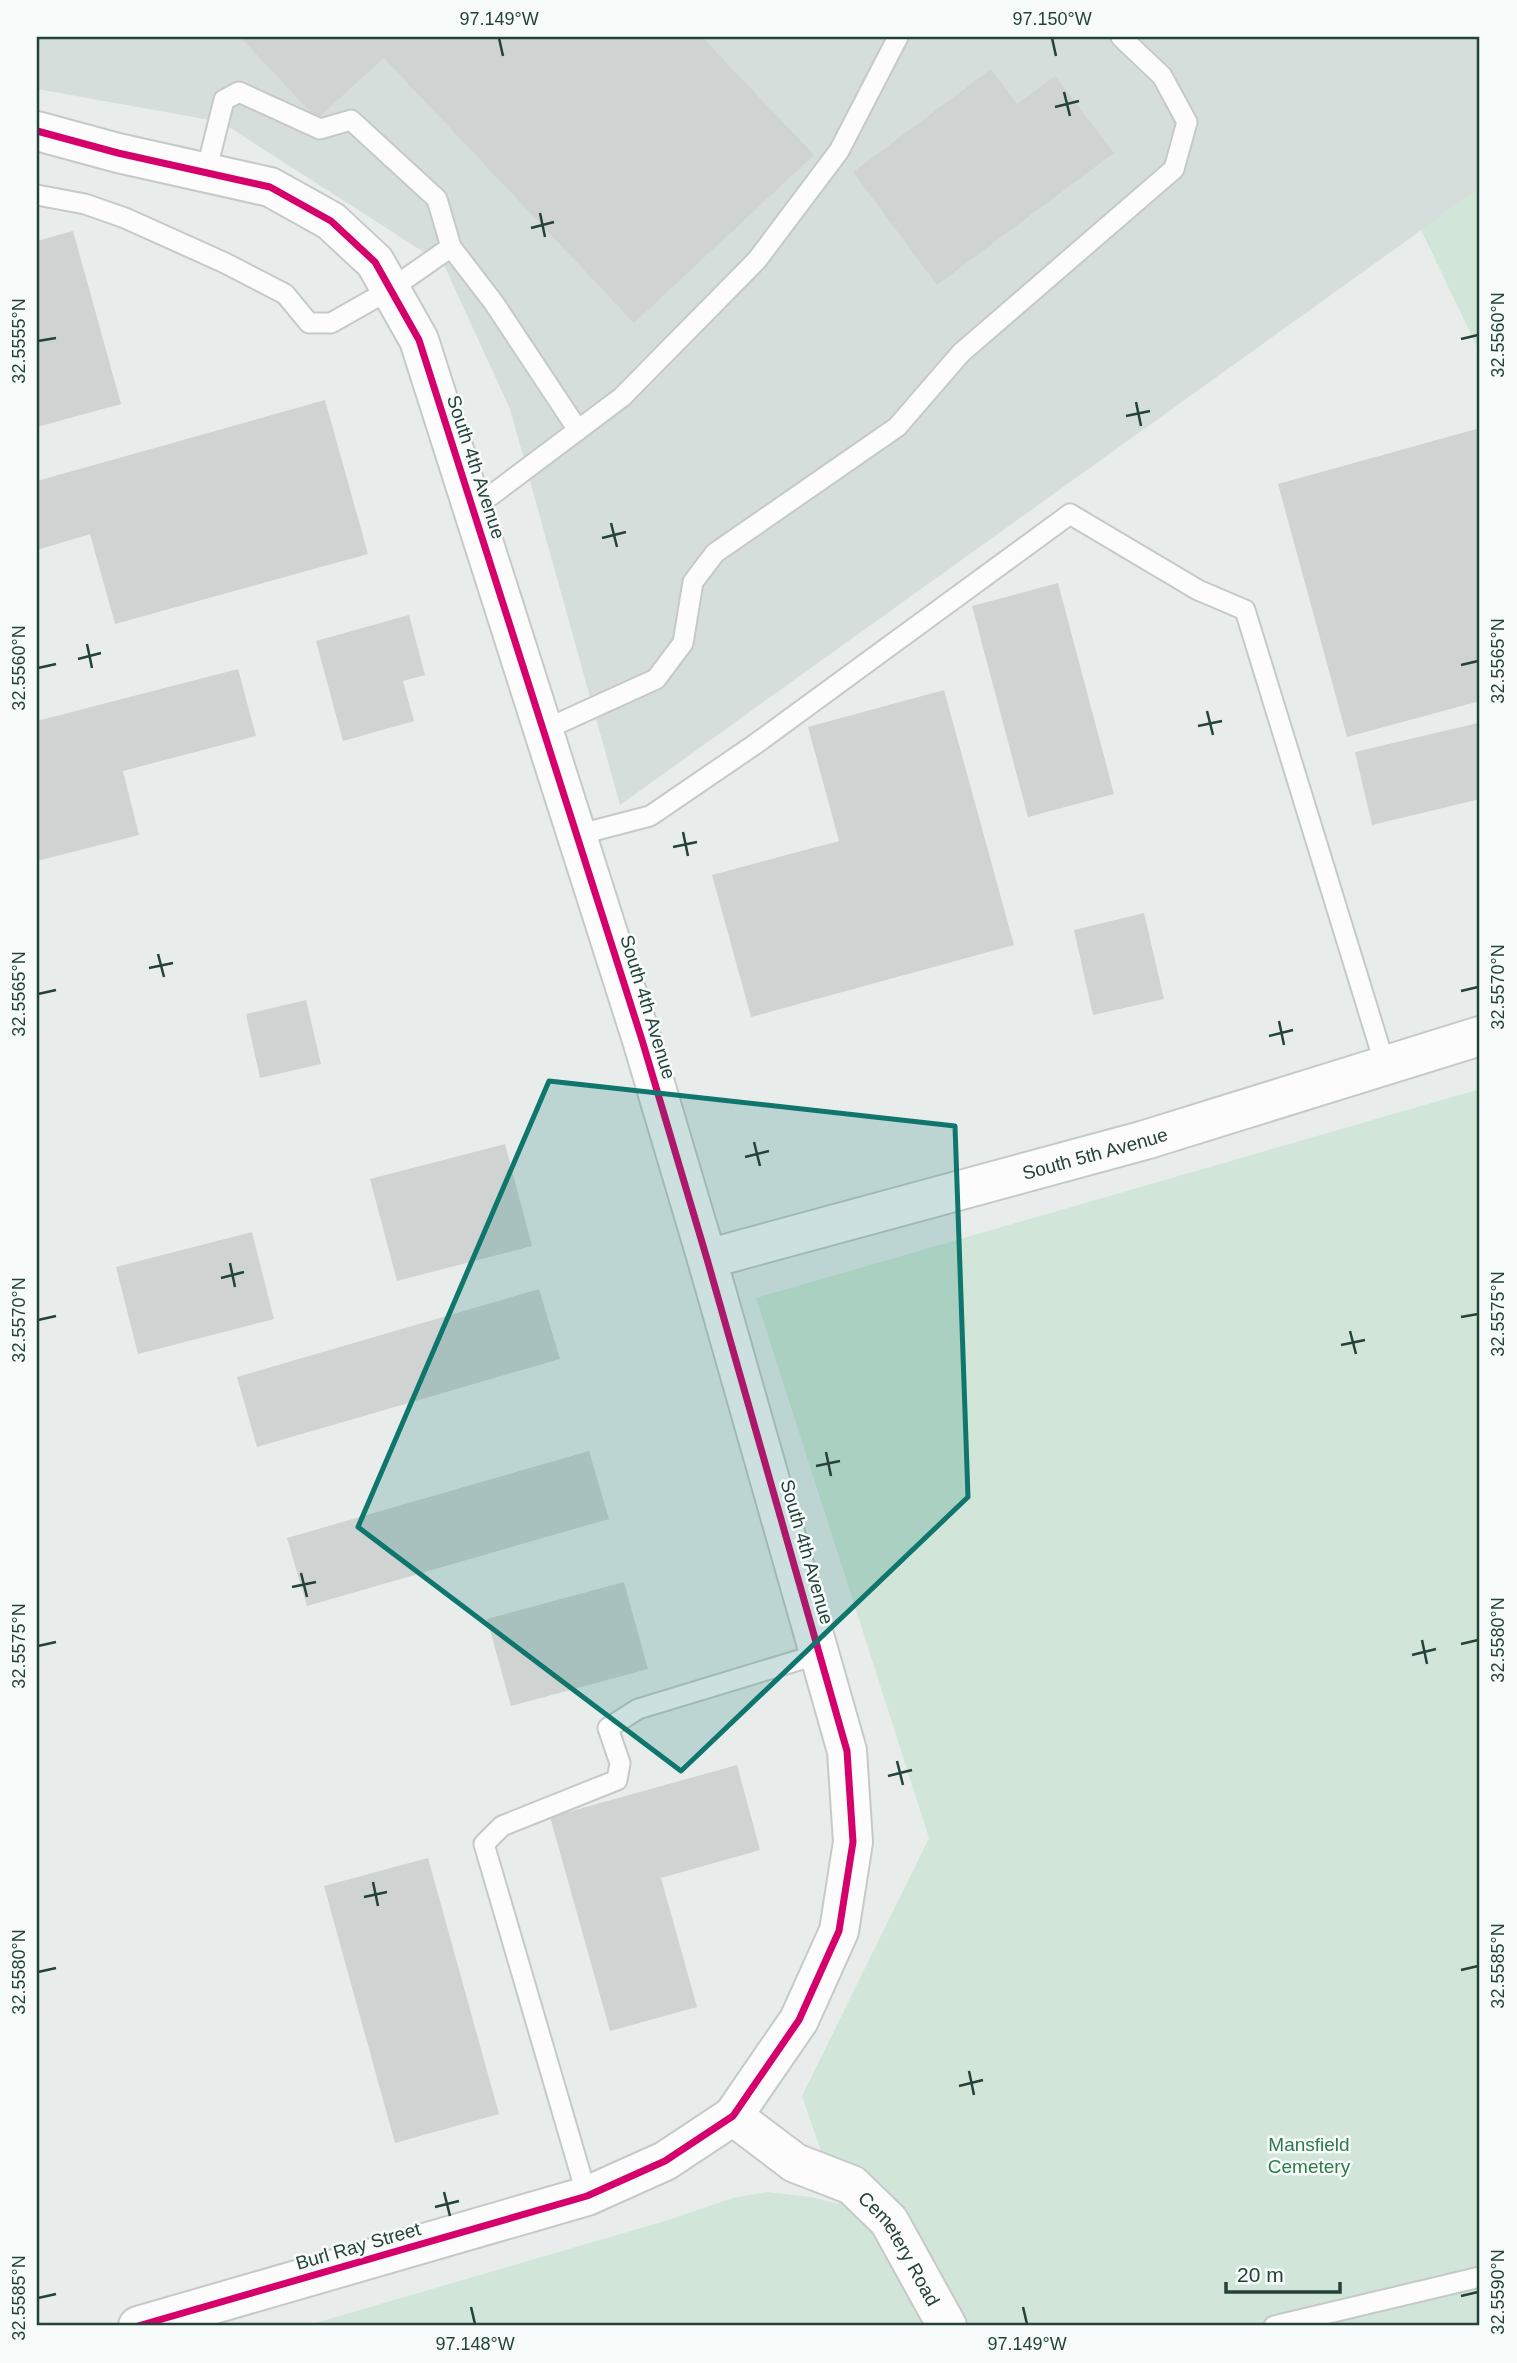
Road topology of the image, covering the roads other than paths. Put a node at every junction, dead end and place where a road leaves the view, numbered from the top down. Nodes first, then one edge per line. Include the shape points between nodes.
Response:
1 (898, 37) edge
2 (1121, 37) edge
3 (37, 131) edge
4 (206, 172) junction
5 (37, 195) edge
6 (451, 247) junction
7 (391, 289) junction
8 (578, 430) junction
9 (473, 509) junction
10 (544, 730) junction
11 (577, 835) junction
12 (1480, 1035) edge
13 (1385, 1065) junction
14 (707, 1259) junction
15 (819, 1654) junction
16 (733, 2116) junction
17 (587, 2196) junction
18 (1480, 2277) edge
19 (138, 2326) edge
20 (947, 2326) edge
21 (1274, 2326) edge

1 - 8 lane via 839,151 757,260 622,397
2 - 10 lane via 1162,76 1187,122 1174,169 961,353 897,427 715,553 693,582 683,643 656,679
3 - 4 street, South 4th Avenue
4 - 6 lane via 224,100 239,92 320,129 351,120 436,199
4 - 7 street, South 4th Avenue via 270,187 331,221 375,262
5 - 7 lane via 125,218 225,262 285,294 309,323 331,323
6 - 7 lane
6 - 8 lane
7 - 9 street, South 4th Avenue via 419,340
8 - 9 lane
9 - 10 street, South 4th Avenue
10 - 11 street, South 4th Avenue
11 - 13 lane via 650,816 1070,514 1198,590 1245,610
11 - 14 street, South 4th Avenue
12 - 13 street, South 5th Avenue
13 - 14 street, South 5th Avenue via 1145,1140
14 - 15 street, South 4th Avenue
15 - 16 street, South 4th Avenue via 847,1751 853,1842 839,1931 799,2020
15 - 17 lane via 638,1709 608,1728 620,1763 617,1780 502,1826 484,1844
16 - 17 street, Burl Ray Street via 665,2161
16 - 20 street, Cemetery Road via 795,2163 852,2185 889,2221
17 - 19 street, Burl Ray Street
18 - 21 lane

